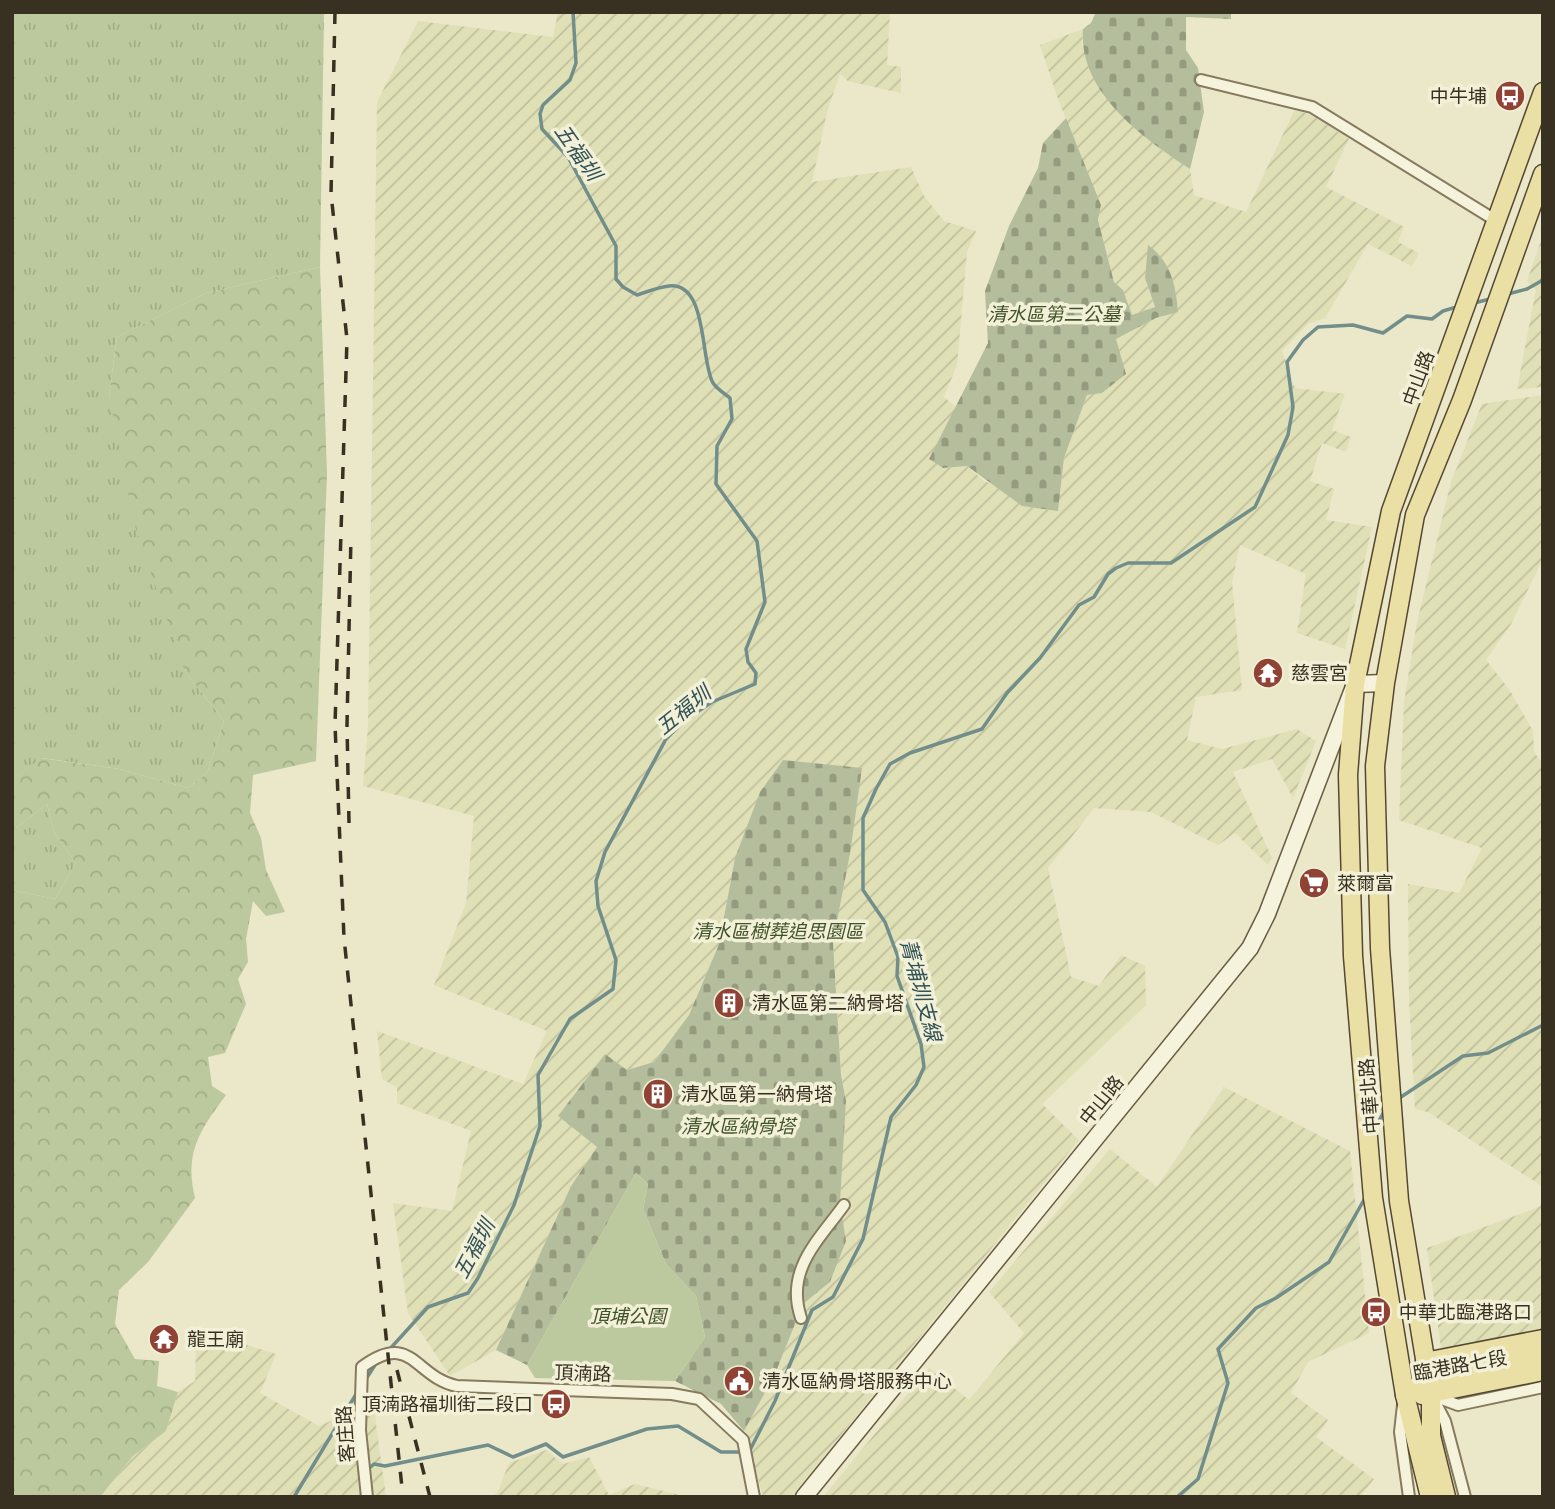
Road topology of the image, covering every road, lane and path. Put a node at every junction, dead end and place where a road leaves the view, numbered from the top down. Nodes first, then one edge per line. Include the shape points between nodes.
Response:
1 (1202, 80) dead end
2 (1543, 92) edge
3 (1543, 174) edge
4 (1495, 220) junction
5 (1385, 683) junction
6 (1354, 684) junction
7 (844, 1205) dead end
8 (801, 1318) dead end
9 (1543, 1339) edge
10 (1543, 1354) edge
11 (362, 1367) joint
12 (1543, 1371) edge
13 (1428, 1378) junction
14 (1543, 1387) edge
15 (1405, 1395) junction
16 (367, 1485) junction
17 (360, 1497) edge
18 (367, 1497) edge
19 (754, 1497) edge
20 (804, 1497) edge
21 (1409, 1497) edge
22 (1430, 1497) edge
23 (1446, 1497) edge
24 (1465, 1497) edge

1 - 4 street via 1312,107
2 - 4 main road, 中山路
3 - 5 main road via 1462,400 1415,515
4 - 6 main road, 中山路 via 1391,511
5 - 6 street
5 - 13 main road, 中華北路 via 1376,766 1380,948 1399,1200
6 - 15 main road, 中華北路 via 1348,775 1353,956 1373,1198
6 - 20 street, 中山路 via 1272,902 1250,948
7 - 8 street via 798,1270 796,1303
9 - 13 main road, 臨港路七段
10 - 13 main road, 臨港路七段
11 - 16 street, 客庄路 via 359,1430
11 - 19 street, 頂湳路 via 377,1356 397,1351 457,1386 672,1394 699,1399 744,1440
12 - 13 main road, 臨港路七段
13 - 14 street via 1458,1405
13 - 15 main road, 臨港路七段
13 - 23 main road via 1432,1436
13 - 24 street, 中華北路 via 1446,1420
15 - 21 street, 中華北路 via 1400,1432
15 - 22 main road
16 - 17 street, 客庄路
16 - 18 street

